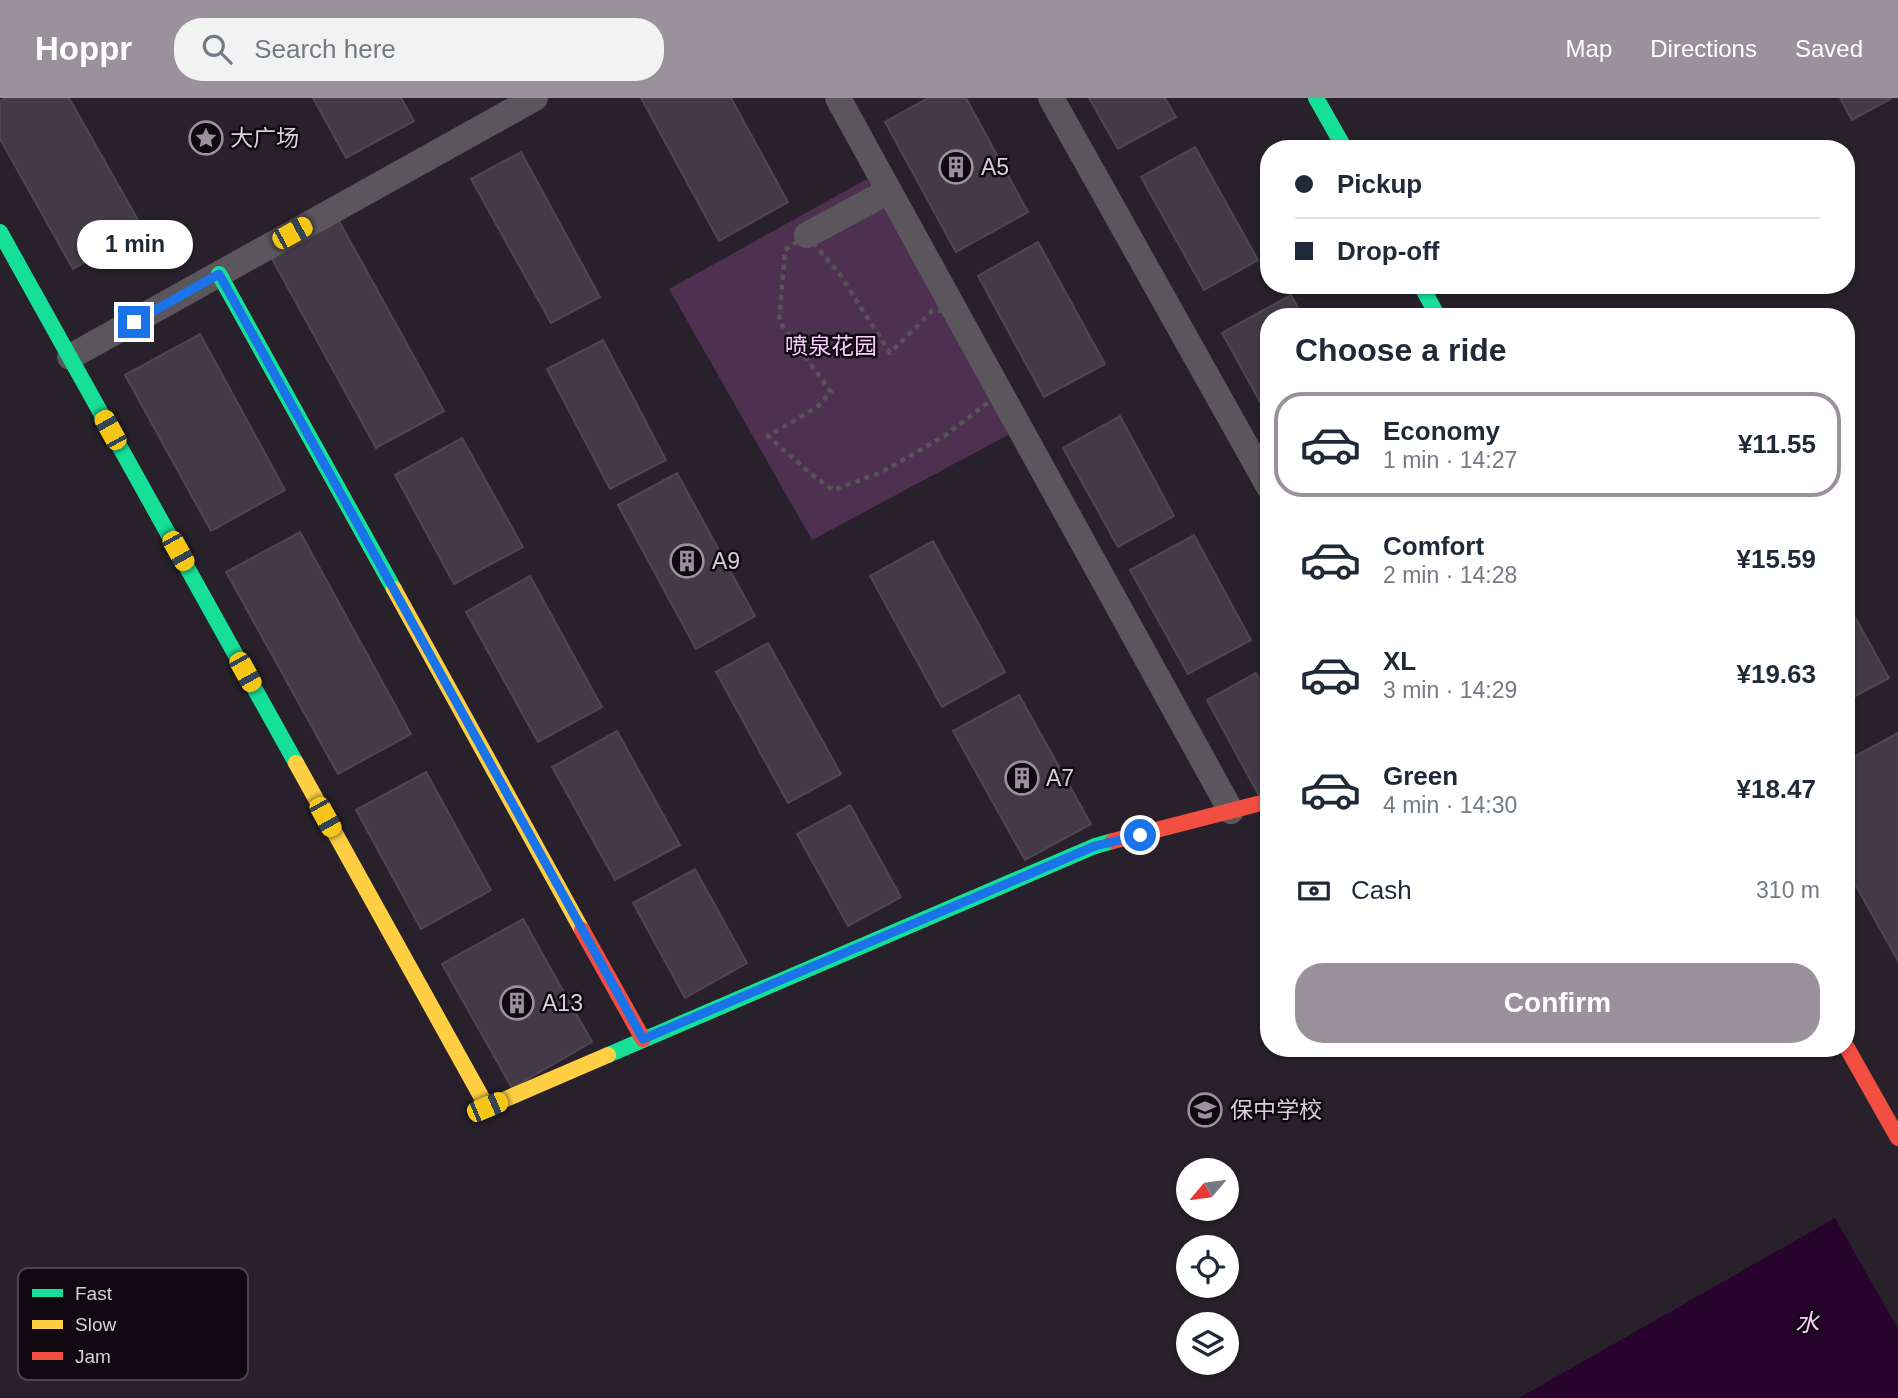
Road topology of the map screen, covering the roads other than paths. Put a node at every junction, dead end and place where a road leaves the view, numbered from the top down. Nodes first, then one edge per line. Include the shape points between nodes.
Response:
1 (535, 98) edge
2 (838, 98) edge
3 (1051, 98) edge
4 (1316, 98) edge
5 (1340, 140) edge
6 (889, 191) junction
7 (0, 232) edge
8 (807, 235) road end
9 (219, 274) junction
10 (70, 358) junction
11 (1260, 471) edge
12 (1260, 803) edge
13 (1231, 811) junction
14 (643, 1039) junction
15 (1852, 1057) edge
16 (1898, 1138) edge

1 - 9 street
2 - 6 street
3 - 11 street
4 - 5 street
6 - 8 street
6 - 13 street
7 - 10 street
9 - 10 street
9 - 14 street
10 - 14 street via 487,1107
12 - 13 street
13 - 14 street via 1095,846
15 - 16 street

